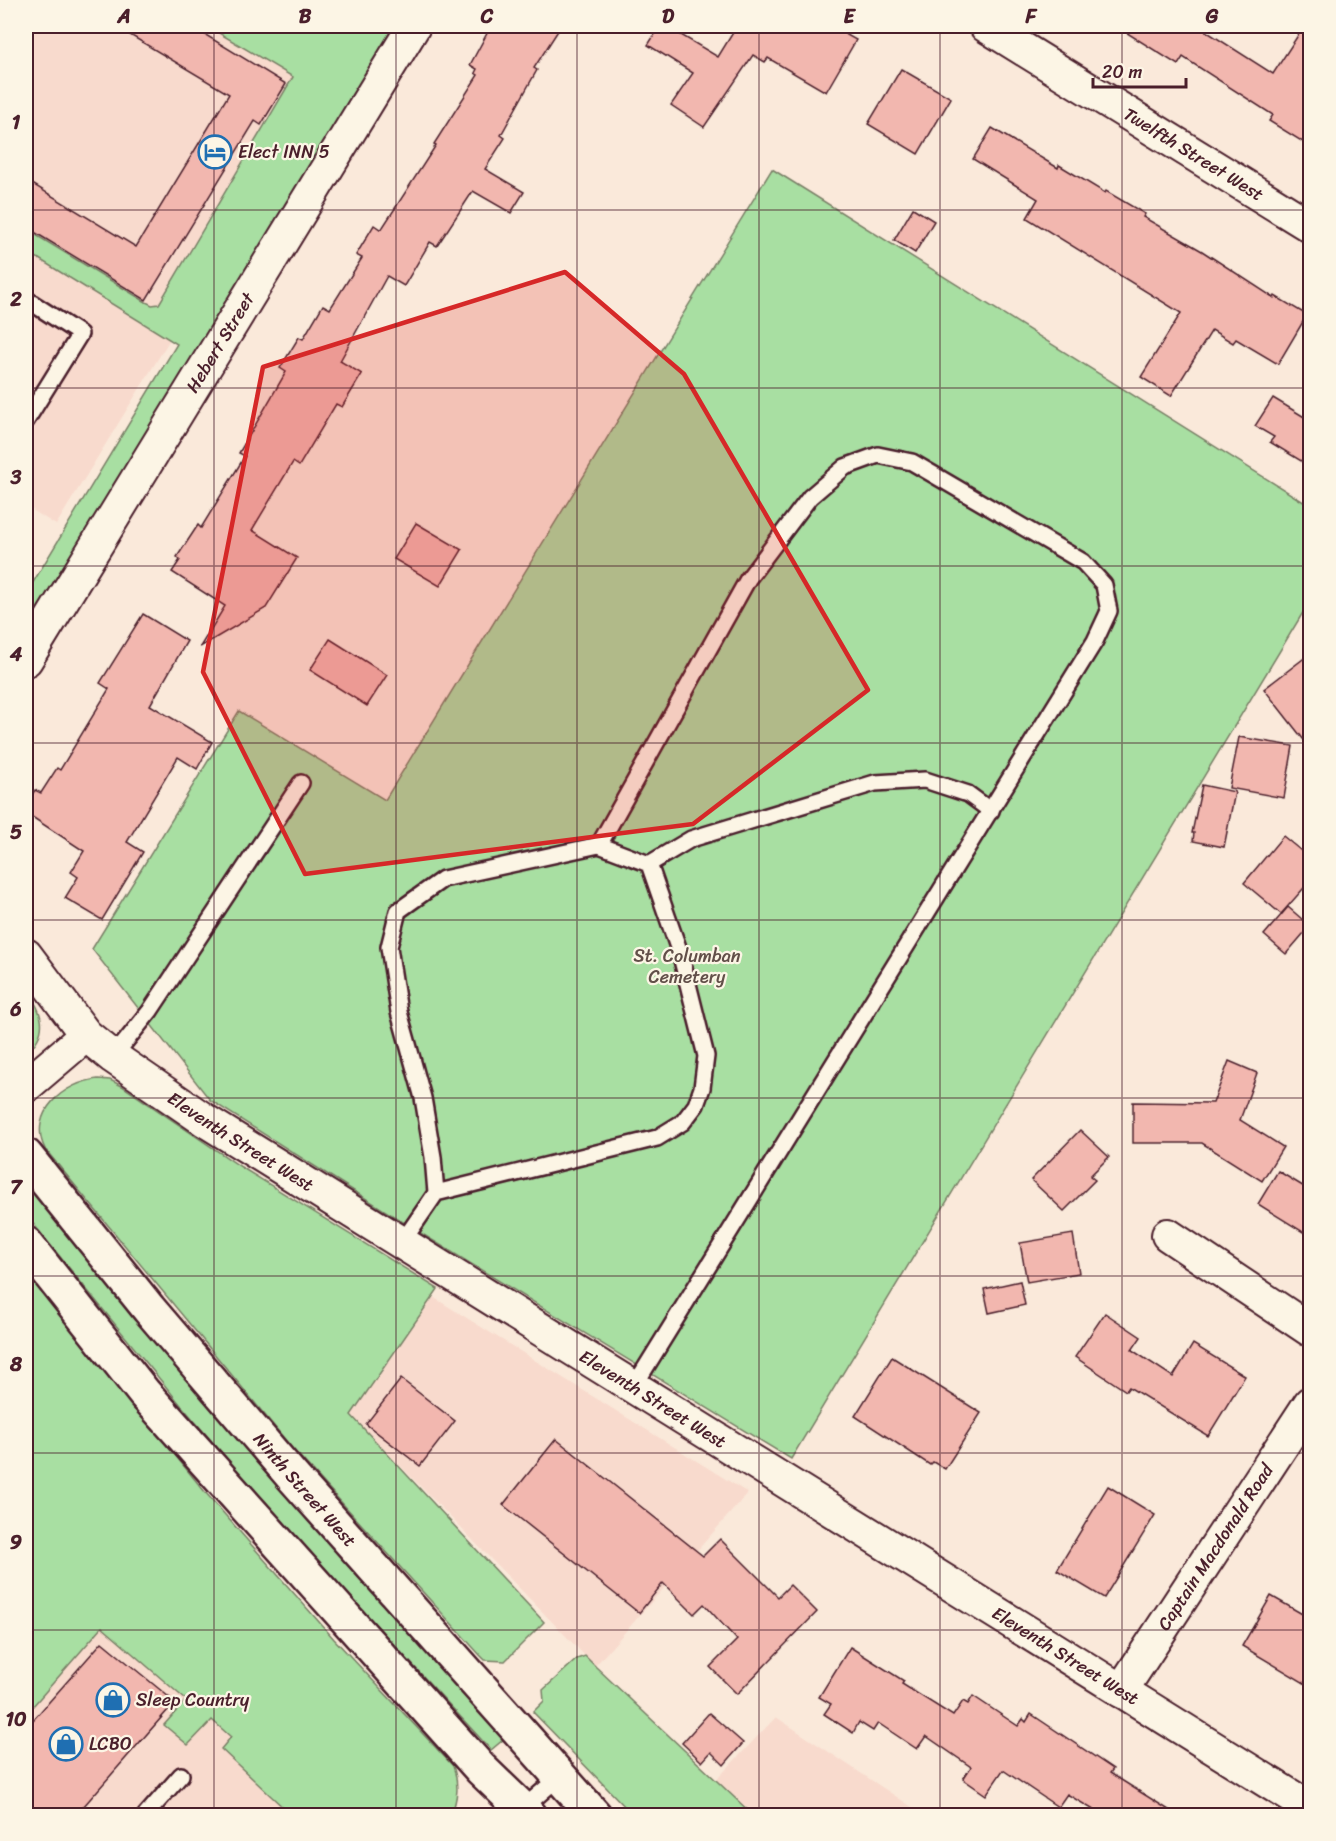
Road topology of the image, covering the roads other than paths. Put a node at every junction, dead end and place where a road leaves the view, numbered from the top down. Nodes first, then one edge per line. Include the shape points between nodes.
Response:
1 (414, 26) edge
2 (986, 26) edge
3 (1021, 34) edge
4 (1311, 226) edge
5 (26, 299) edge
6 (26, 421) edge
7 (26, 660) edge
8 (301, 783) dead end
9 (991, 811) junction
10 (599, 845) junction
11 (649, 864) junction
12 (26, 955) edge
13 (86, 1035) junction
14 (113, 1058) junction
15 (26, 1086) edge
16 (26, 1156) edge
17 (436, 1193) junction
18 (1168, 1235) dead end
19 (26, 1244) edge
20 (401, 1244) junction
21 (1311, 1330) edge
22 (633, 1388) junction
23 (1311, 1403) edge
24 (1121, 1691) junction
25 (181, 1775) dead end
26 (560, 1776) junction
27 (1311, 1808) edge
28 (523, 1813) edge
29 (145, 1815) edge
30 (595, 1815) edge

1 - 7 street, Hebert Street
2 - 3 street, Twelfth Street West
3 - 4 street, Twelfth Street West
5 - 6 lane via 80,334
8 - 14 lane via 150,1011
9 - 10 lane via 1095,641 1109,611 1104,585 1083,562 912,462 879,456 845,466 810,497 748,579
9 - 11 lane via 968,794 925,780 874,783 691,839
9 - 22 lane
10 - 11 lane
10 - 17 lane via 443,879 398,911 388,947 399,1012 423,1098
11 - 17 lane via 681,956 706,1056 696,1105 683,1122 657,1138
12 - 13 street, Eleventh Street West
13 - 14 street, Eleventh Street West
13 - 15 street
14 - 20 street, Eleventh Street West
16 - 26 main road, Ninth Street West via 149,1309 292,1476
17 - 20 lane
18 - 21 street
19 - 28 main road via 152,1402
20 - 22 street, Eleventh Street West
22 - 24 street, Eleventh Street West
23 - 24 street, Captain Macdonald Road
24 - 27 street, Eleventh Street West
25 - 29 lane
26 - 28 lane
26 - 30 main road, Ninth Street West

